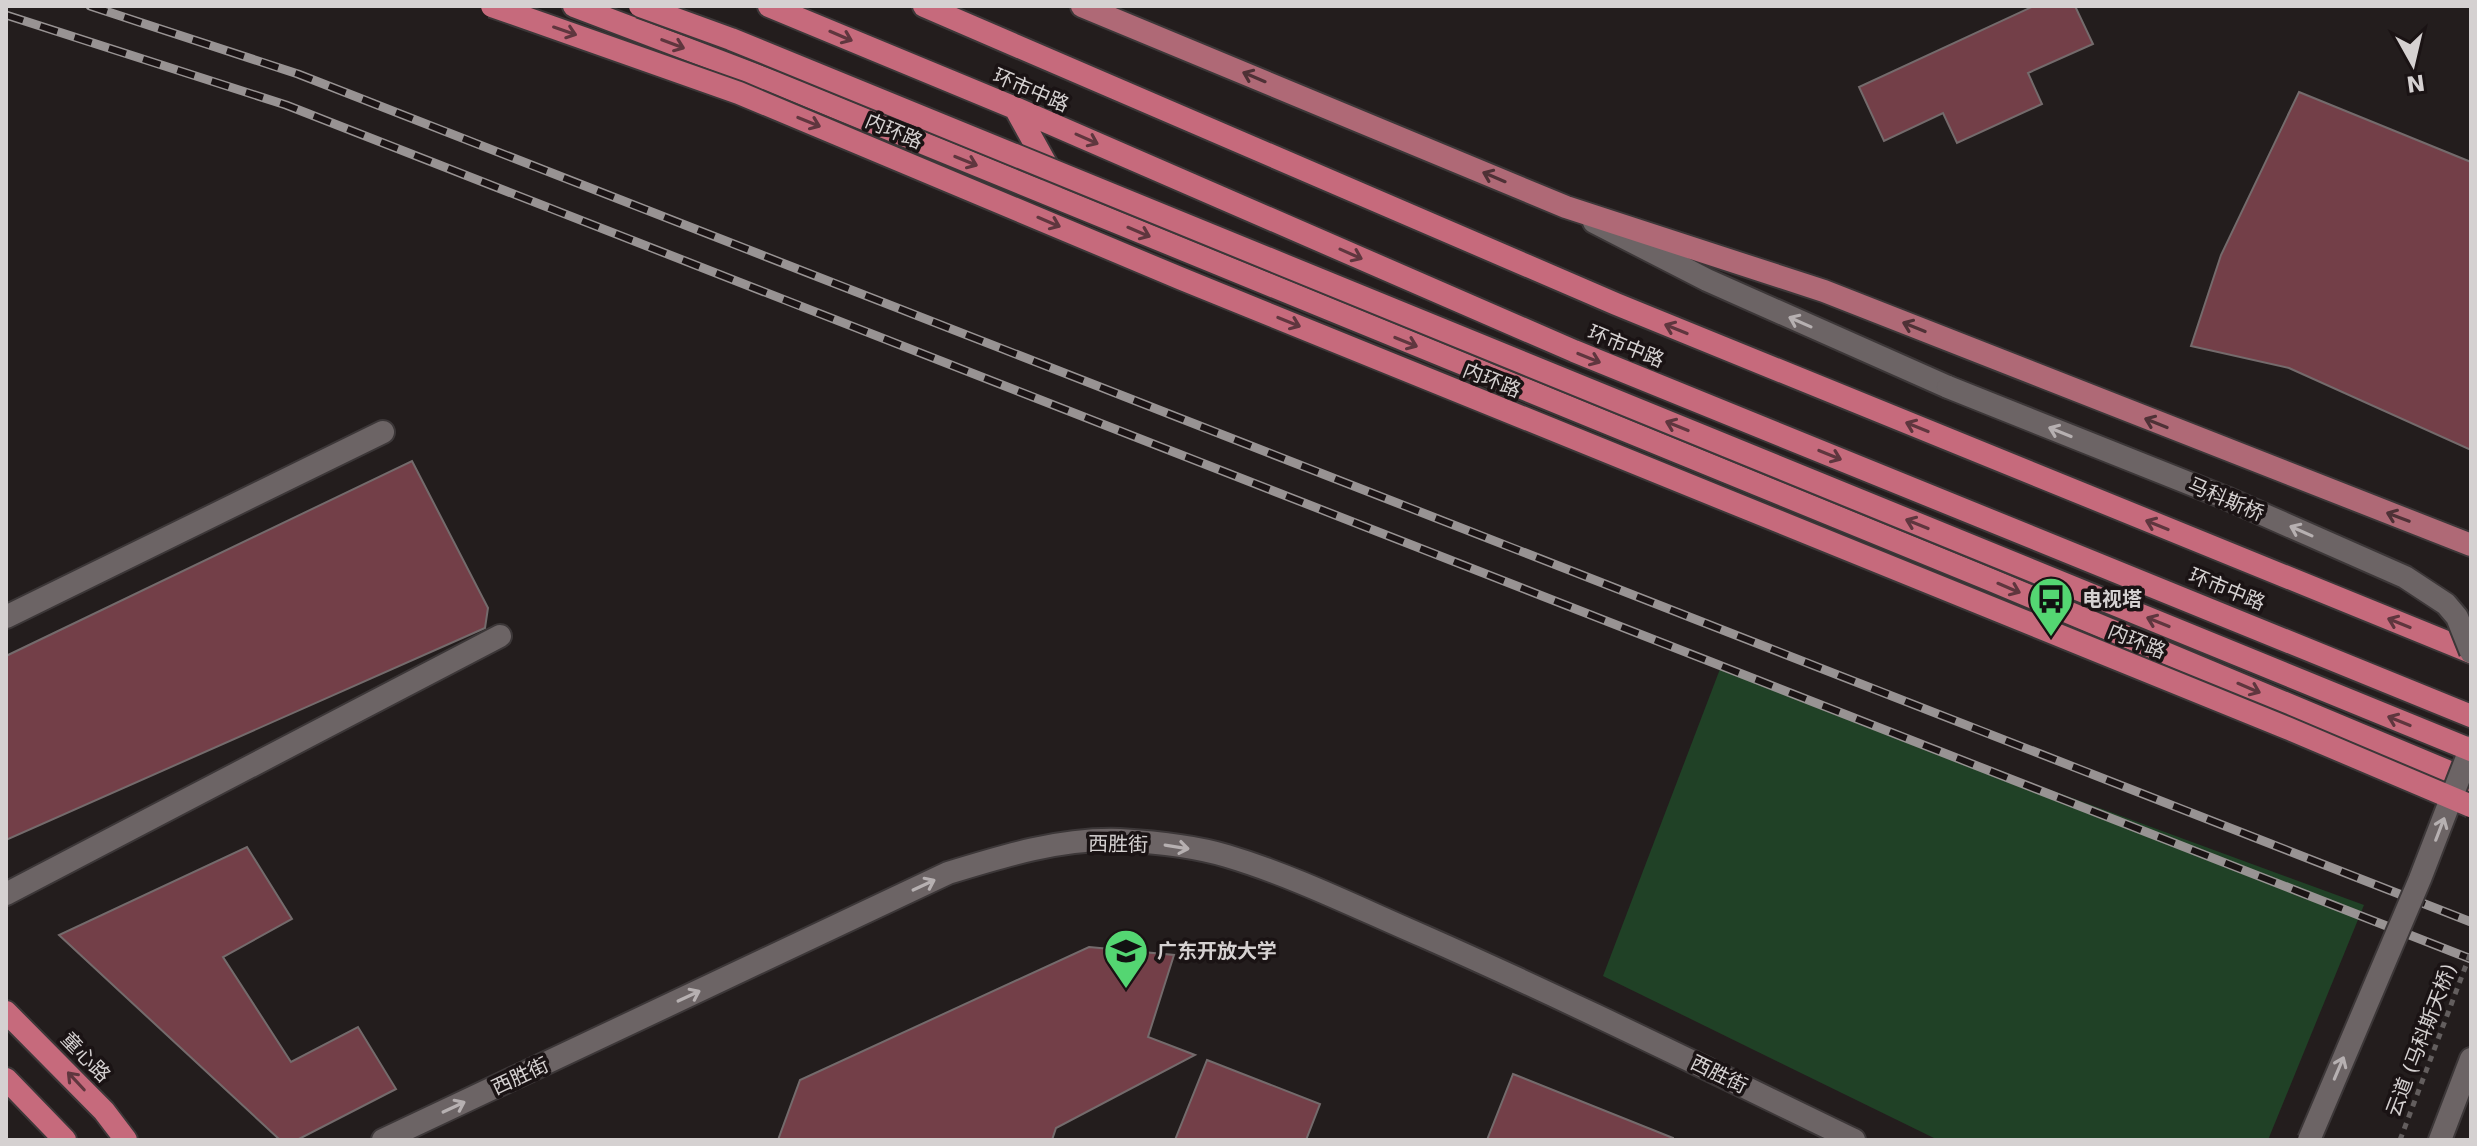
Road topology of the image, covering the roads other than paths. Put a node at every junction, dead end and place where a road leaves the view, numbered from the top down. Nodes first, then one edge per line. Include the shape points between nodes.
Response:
1 (492, 6) edge
2 (574, 6) edge
3 (640, 6) edge
4 (769, 6) edge
5 (924, 6) edge
6 (1082, 6) edge
7 (1015, 108) junction
8 (1067, 202) junction
9 (1566, 207) junction
10 (383, 432) dead end
11 (2471, 545) edge
12 (6, 617) edge
13 (500, 636) dead end
14 (2471, 652) edge
15 (2471, 716) edge
16 (2471, 749) edge
17 (2471, 781) edge
18 (2471, 806) edge
19 (6, 894) edge
20 (6, 1012) edge
21 (2471, 1059) edge
22 (6, 1079) edge
23 (65, 1140) edge
24 (126, 1140) edge
25 (383, 1140) edge
26 (1854, 1140) edge
27 (2309, 1140) edge
28 (2440, 1140) edge

1 -> 18 highway, 内环路, bridge via 739,93
2 -> 8 highway
16 -> 3 highway, 内环路, bridge
4 -> 7 highway, 环市中路
14 -> 5 highway, 环市中路 via 1616,304
9 -> 6 main road
7 - 8 highway
7 -> 15 highway, 环市中路 via 1574,351
8 -> 17 highway
11 -> 9 main road via 1824,291
14 -> 9 street, 马科斯桥, bridge via 2446,604 2405,577 2226,498 1948,387 1707,280
10 - 12 street
13 - 19 street
27 -> 16 street, bridge
24 -> 20 highway, 童心路
21 - 28 street
22 - 23 highway
25 -> 26 street, 西胜街 via 948,873 1060,845 1117,840 1225,855 1287,878 1495,968

